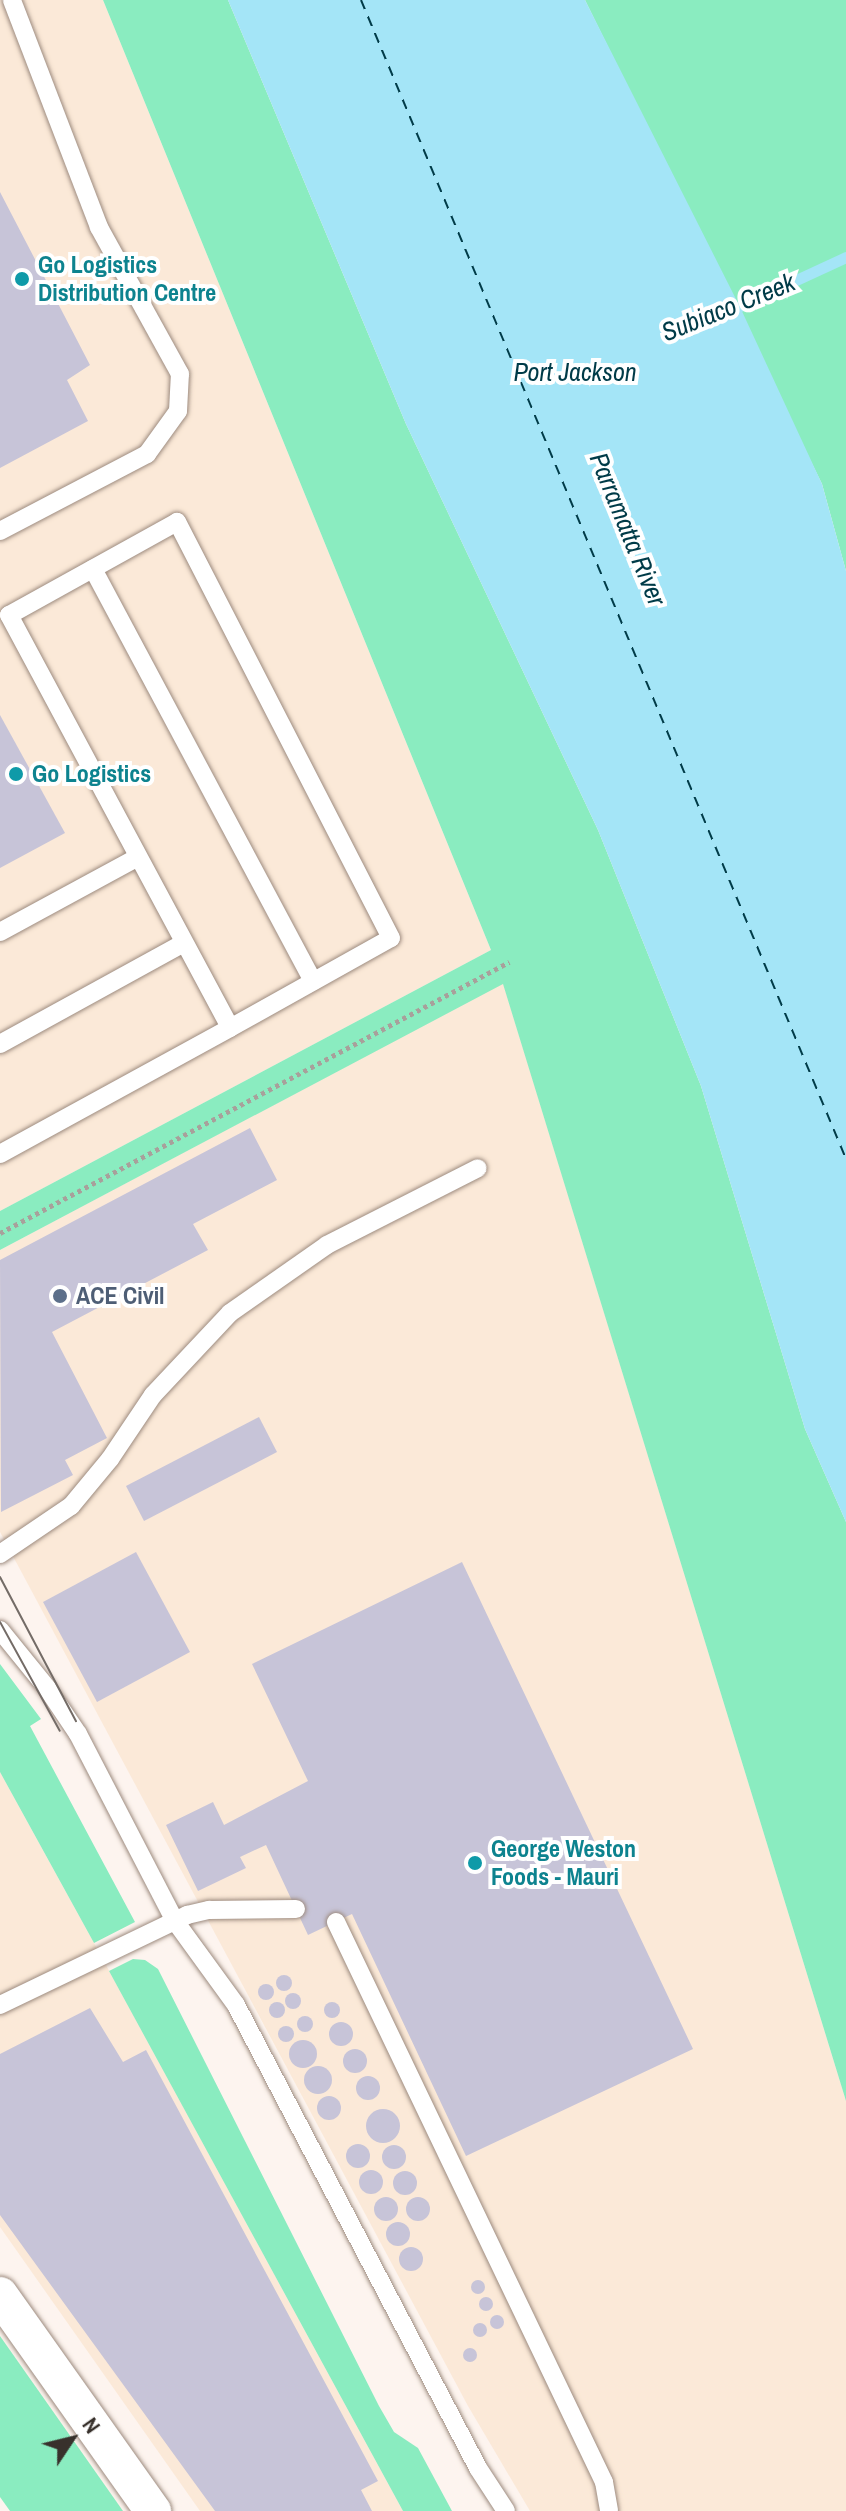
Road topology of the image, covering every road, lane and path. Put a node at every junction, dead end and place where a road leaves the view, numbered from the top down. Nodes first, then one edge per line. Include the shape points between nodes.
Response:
1 (12, 0) edge
2 (0, 531) edge
3 (93, 569) junction
4 (138, 857) junction
5 (0, 932) edge
6 (184, 943) junction
7 (509, 962) dead end
8 (313, 981) junction
9 (230, 1028) junction
10 (0, 1044) edge
11 (0, 1154) edge
12 (478, 1168) dead end
13 (0, 1233) edge
14 (0, 1554) edge
15 (0, 1630) edge
16 (296, 1909) dead end
17 (175, 1921) junction
18 (336, 1922) dead end
19 (0, 2005) edge
20 (0, 2295) edge
21 (153, 2511) edge
22 (506, 2511) edge
23 (609, 2511) edge

1 - 2 lane via 99,227 180,374 178,411 147,454
3 - 4 lane via 9,615
3 - 8 lane
3 - 8 lane via 177,522 391,938
4 - 5 lane
4 - 6 lane
6 - 9 lane
6 - 10 lane
7 - 13 path
8 - 9 lane
9 - 11 lane
12 - 14 lane via 327,1245 230,1313 153,1395 71,1506
15 - 17 lane via 78,1734
16 - 17 lane via 209,1910
17 - 19 lane
17 - 22 lane via 236,2005 478,2468
18 - 23 lane via 604,2482
20 - 21 street

